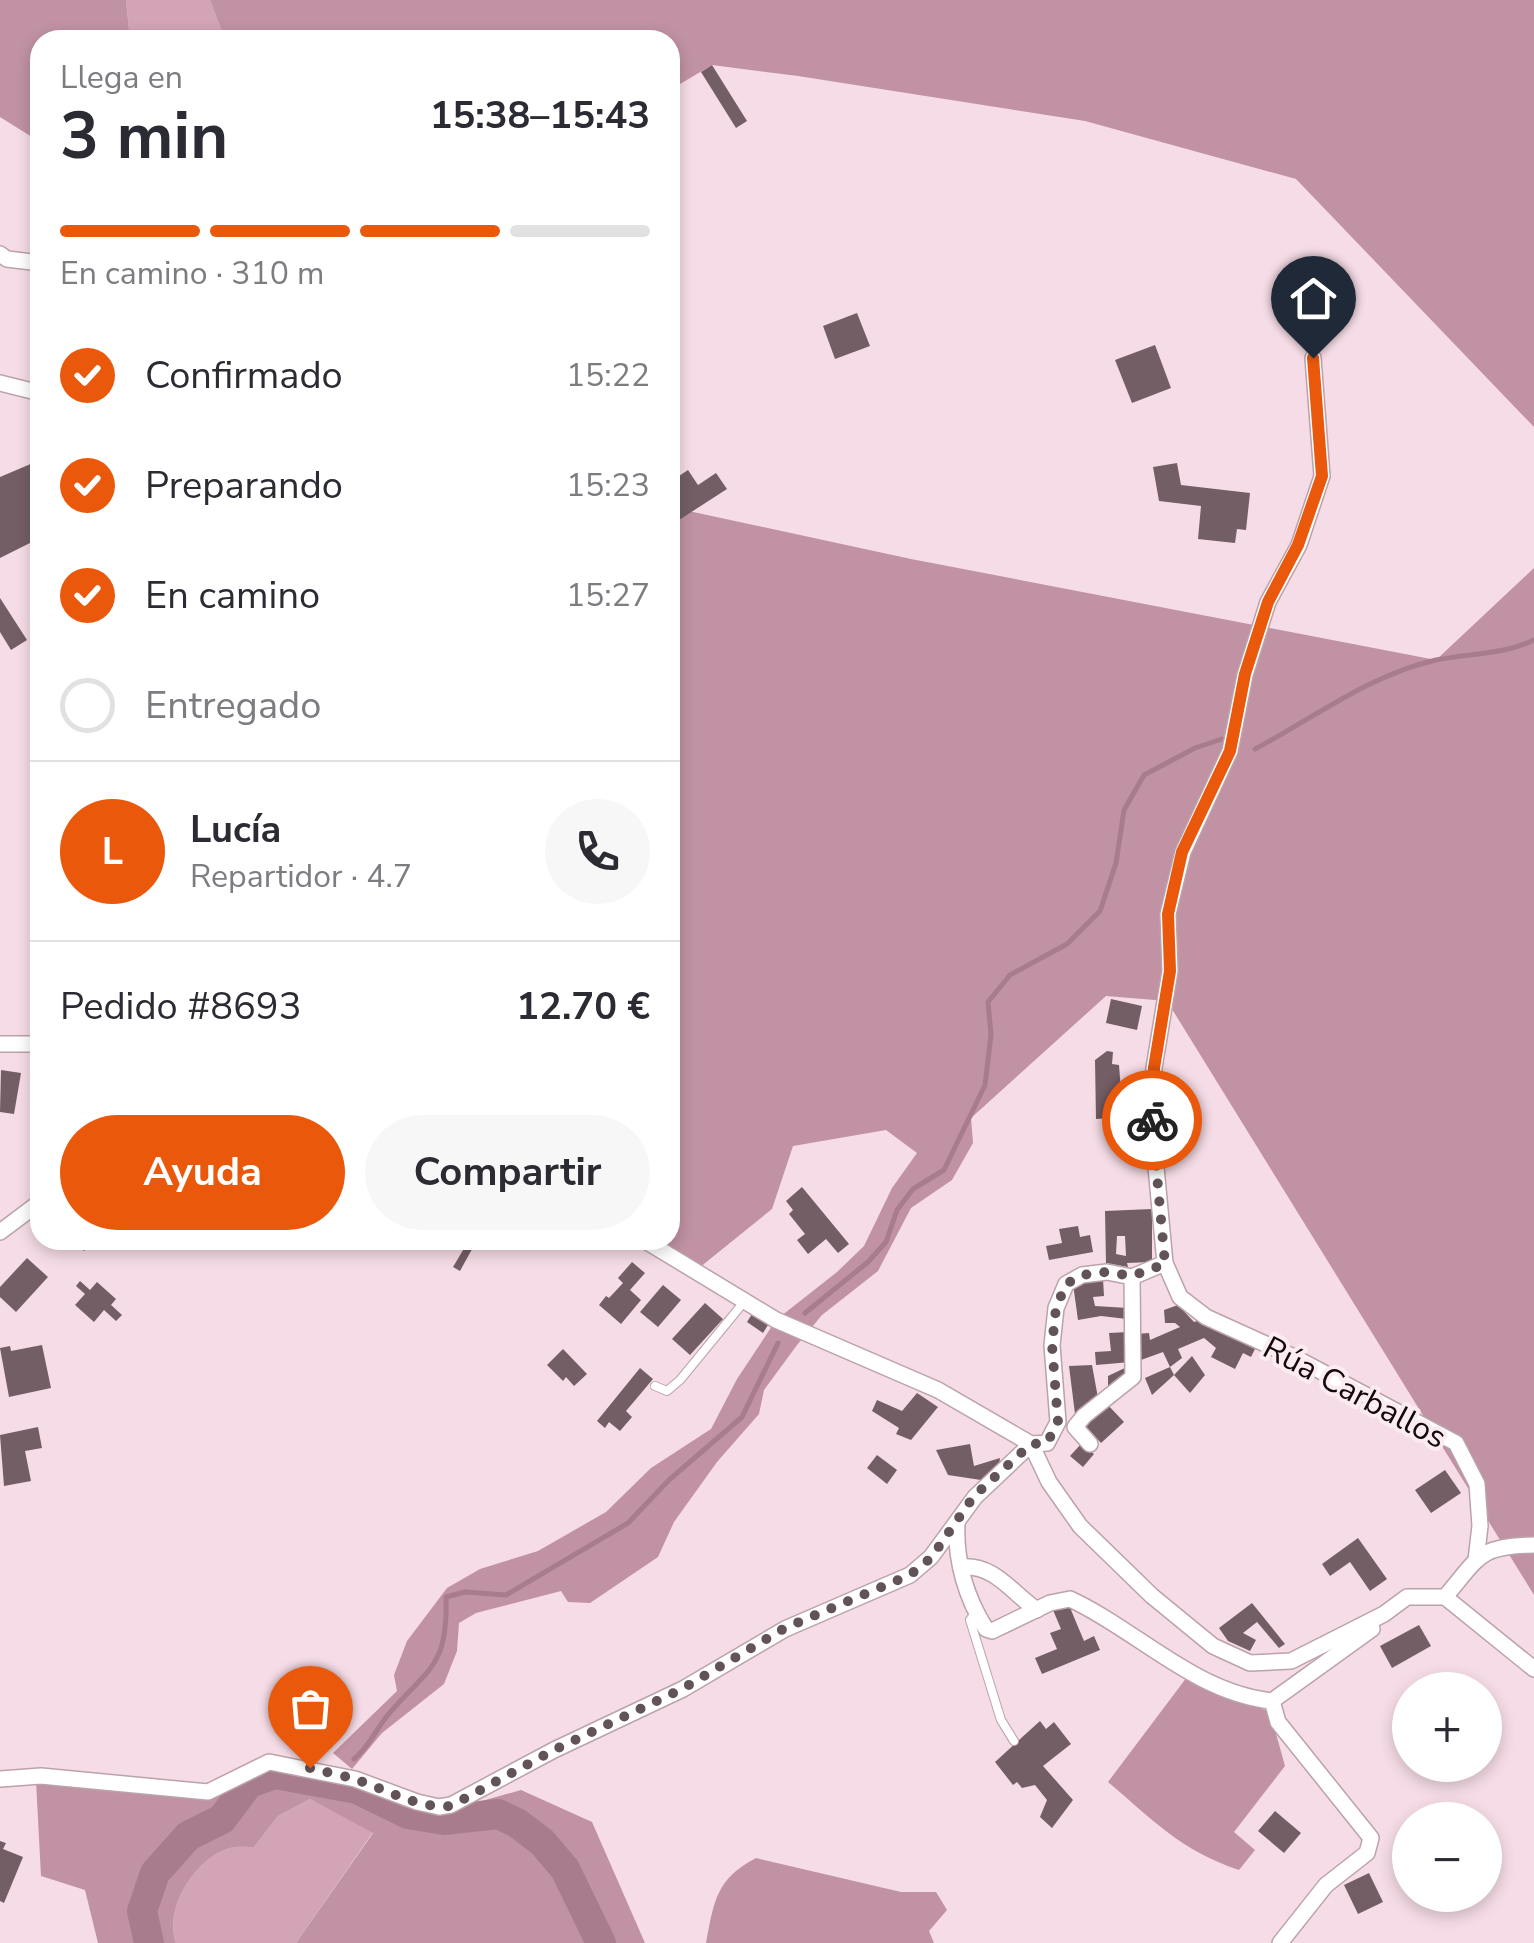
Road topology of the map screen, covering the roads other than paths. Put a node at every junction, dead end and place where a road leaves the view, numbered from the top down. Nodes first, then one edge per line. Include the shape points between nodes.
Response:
1 (0, 254) edge
2 (30, 262) edge
3 (1313, 358) dead end
4 (0, 383) edge
5 (30, 390) edge
6 (0, 1044) edge
7 (30, 1044) edge
8 (30, 1210) edge
9 (0, 1232) edge
10 (660, 1250) edge
11 (1165, 1264) junction
12 (1132, 1276) junction
13 (744, 1302) junction
14 (655, 1386) dead end
15 (1031, 1444) junction
16 (1090, 1444) dead end
17 (958, 1519) junction
18 (1534, 1544) edge
19 (1476, 1560) junction
20 (961, 1567) junction
21 (1445, 1597) junction
22 (1037, 1610) junction
23 (976, 1613) junction
24 (1384, 1614) junction
25 (1534, 1669) edge
26 (1272, 1700) junction
27 (1014, 1741) dead end
28 (0, 1779) edge
29 (1280, 1943) edge

1 - 2 street
3 - 11 street, Rúa Carballos via 1322,476 1298,545 1268,602 1230,751 1182,852 1168,914 1170,971 1151,1114
4 - 5 street
6 - 7 street
8 - 9 street
10 - 13 street
11 - 12 street
11 - 19 street, Rúa Carballos via 1180,1297 1206,1317 1456,1443 1477,1484
12 - 15 street via 1082,1275 1066,1284 1052,1345 1058,1422 1047,1443
12 - 16 street via 1133,1377 1076,1428
13 - 14 lane via 680,1380 667,1391
13 - 15 street via 938,1390
15 - 17 street
15 - 24 street via 1080,1526 1213,1646 1250,1663 1292,1661
17 - 20 street
17 - 28 street via 910,1575 785,1628 682,1689 451,1806 269,1762 208,1792 58,1777
18 - 19 street via 1495,1546
19 - 21 street
20 - 22 street via 998,1576
20 - 23 street
21 - 24 street via 1407,1598
21 - 25 street
22 - 23 street via 992,1631
22 - 26 street via 1070,1599 1203,1678
23 - 27 lane via 970,1620 1001,1720
24 - 26 street via 1379,1625
26 - 29 street via 1278,1722 1371,1838 1368,1853 1326,1886

